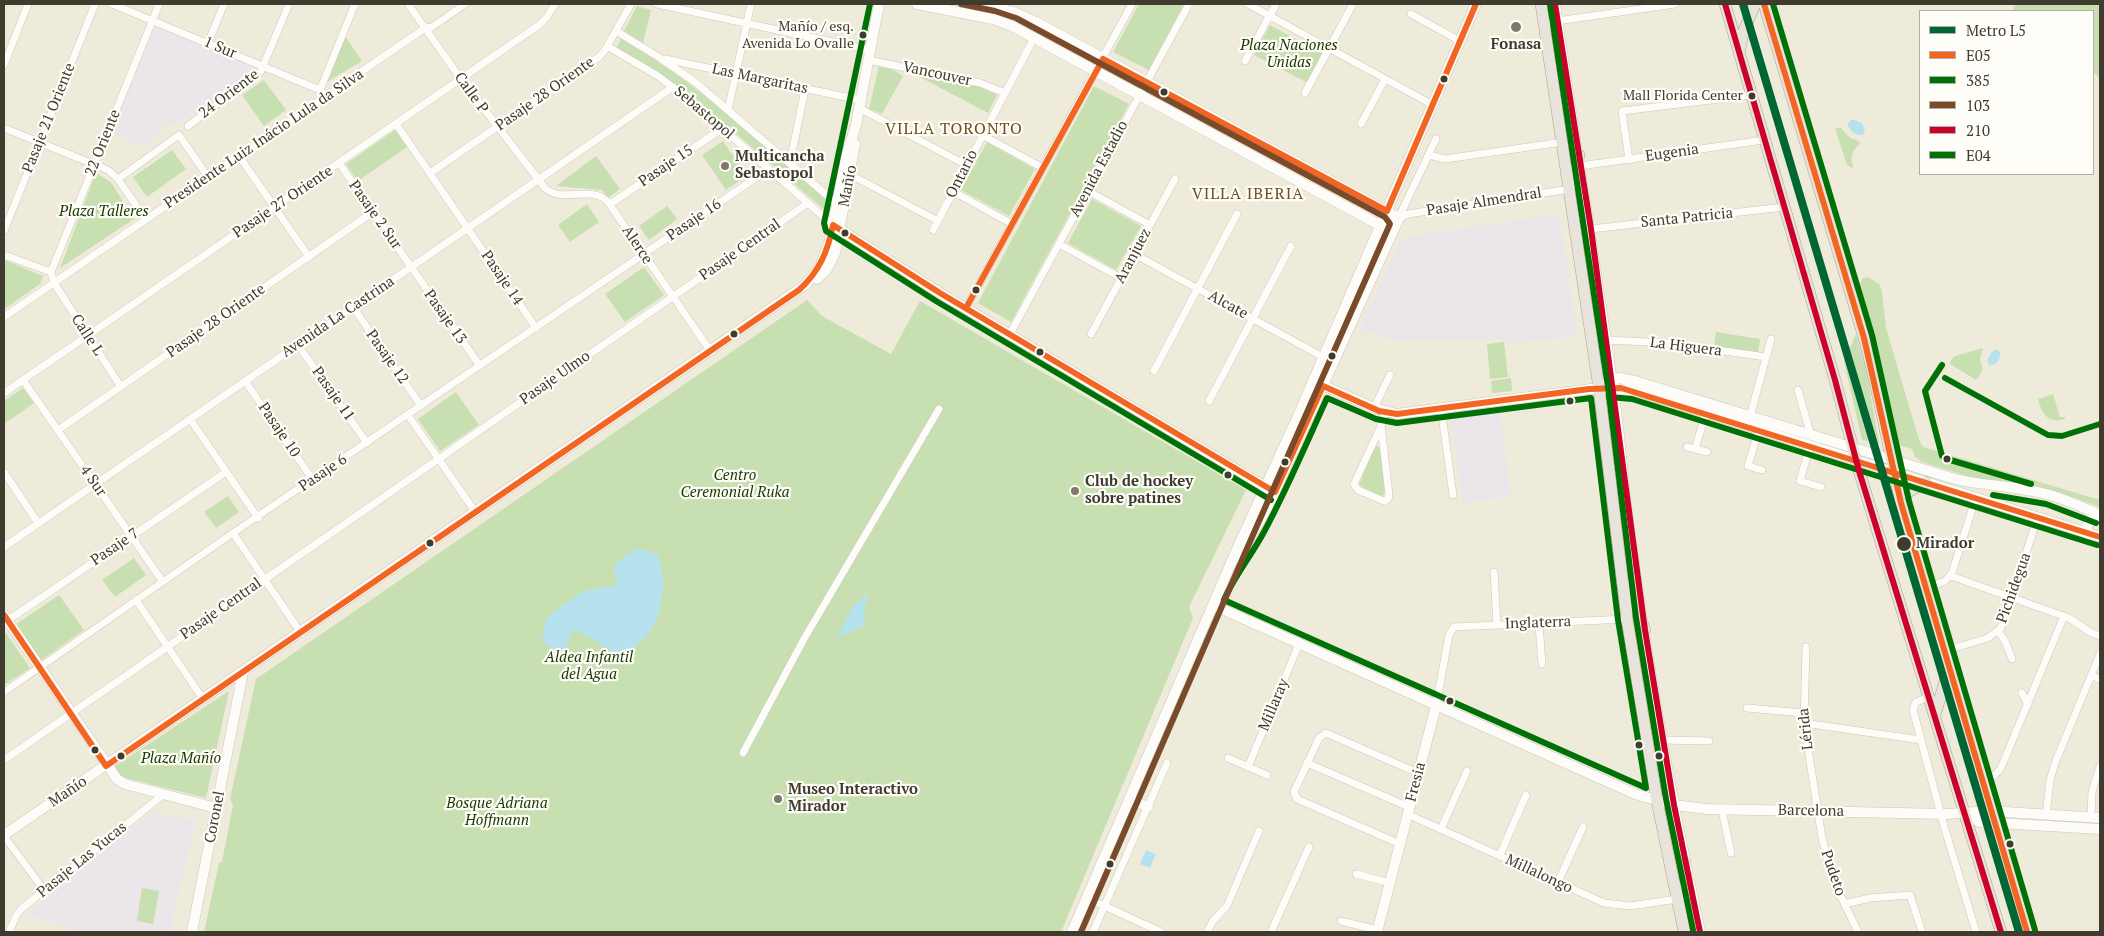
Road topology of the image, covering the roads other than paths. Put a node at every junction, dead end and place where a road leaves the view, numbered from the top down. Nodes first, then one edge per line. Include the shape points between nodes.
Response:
1 (28, 4) edge
2 (94, 4) edge
3 (112, 4) edge
4 (159, 4) edge
5 (224, 4) edge
6 (289, 4) edge
7 (355, 4) edge
8 (408, 4) edge
9 (465, 4) edge
10 (555, 4) edge
11 (632, 4) edge
12 (657, 4) edge
13 (751, 4) edge
14 (879, 4) edge
15 (917, 4) edge
16 (982, 4) edge
17 (1132, 4) edge
18 (1188, 4) edge
19 (1248, 4) edge
20 (1276, 4) edge
21 (1353, 4) edge
22 (1476, 4) edge
23 (1541, 4) edge
24 (1556, 4) edge
25 (1675, 4) edge
26 (1725, 4) edge
27 (1755, 4) edge
28 (1764, 4) edge
29 (1411, 14) dead end
30 (1269, 16) junction
31 (152, 20) junction
32 (1558, 20) junction
33 (1543, 22) junction
34 (747, 23) junction
35 (425, 28) junction
36 (616, 31) junction
37 (1034, 38) junction
38 (1460, 41) junction
39 (208, 44) junction
40 (607, 46) junction
41 (1329, 49) junction
42 (1739, 54) junction
43 (869, 55) junction
44 (660, 58) junction
45 (1102, 58) junction
46 (1245, 61) dead end
47 (4, 65) edge
48 (264, 66) junction
49 (1095, 71) junction
50 (736, 74) junction
51 (461, 79) junction
52 (1385, 79) junction
53 (1146, 82) junction
54 (673, 87) junction
55 (806, 89) junction
56 (320, 90) junction
57 (1004, 93) junction
58 (1305, 93) dead end
59 (1140, 95) junction
60 (1751, 95) junction
61 (325, 96) junction
62 (859, 104) junction
63 (1432, 105) junction
64 (728, 110) junction
65 (396, 124) junction
66 (1361, 124) dead end
67 (856, 125) junction
68 (188, 126) dead end
69 (4, 128) edge
70 (497, 128) junction
71 (723, 128) junction
72 (982, 135) junction
73 (1436, 139) dead end
74 (1764, 140) junction
75 (39, 142) junction
76 (1562, 142) junction
77 (1429, 154) junction
78 (239, 156) junction
79 (1629, 160) junction
80 (1580, 161) junction
81 (339, 163) junction
82 (790, 163) junction
83 (95, 164) junction
84 (966, 165) junction
85 (1043, 168) junction
86 (769, 169) junction
87 (430, 173) junction
88 (851, 175) junction
89 (208, 177) junction
90 (118, 179) junction
91 (539, 179) junction
92 (1175, 179) dead end
93 (1570, 189) junction
94 (1088, 191) junction
95 (954, 192) junction
96 (808, 203) junction
97 (610, 204) junction
98 (837, 204) junction
99 (275, 207) junction
100 (1784, 208) junction
101 (1387, 211) junction
102 (374, 212) junction
103 (1237, 214) dead end
104 (1399, 218) junction
105 (146, 220) junction
106 (938, 221) junction
107 (1012, 224) junction
108 (1150, 225) junction
109 (1380, 225) junction
110 (837, 227) junction
111 (468, 228) junction
112 (1591, 229) junction
113 (933, 230) dead end
114 (4, 232) edge
115 (1393, 232) junction
116 (1059, 244) junction
117 (1292, 246) dead end
118 (1134, 254) junction
119 (4, 255) edge
120 (644, 255) junction
121 (309, 257) junction
122 (411, 267) junction
123 (51, 272) junction
124 (1121, 278) junction
125 (54, 283) junction
126 (1198, 289) junction
127 (672, 297) junction
128 (353, 307) junction
129 (966, 308) junction
130 (4, 317) edge
131 (1253, 318) junction
132 (536, 328) junction
133 (1010, 334) junction
134 (1091, 334) dead end
135 (88, 335) junction
136 (1771, 339) dead end
137 (1606, 340) junction
138 (298, 344) junction
139 (711, 352) junction
140 (1323, 357) junction
141 (1766, 357) junction
142 (480, 366) junction
143 (1154, 371) dead end
144 (1390, 375) dead end
145 (23, 380) junction
146 (1313, 380) junction
147 (245, 381) junction
148 (1612, 384) junction
149 (1323, 386) junction
150 (121, 387) junction
151 (1599, 388) junction
152 (1798, 390) dead end
153 (4, 393) edge
154 (1209, 401) dead end
155 (421, 406) junction
156 (1374, 408) junction
157 (1442, 408) junction
158 (939, 409) dead end
159 (1385, 412) junction
160 (1706, 413) junction
161 (408, 415) junction
162 (1750, 417) junction
163 (190, 419) junction
164 (1381, 426) junction
165 (1759, 429) junction
166 (58, 430) junction
167 (1811, 440) junction
168 (367, 443) junction
169 (1687, 447) dead end
170 (1854, 448) junction
171 (1695, 449) junction
172 (1707, 452) dead end
173 (439, 459) junction
174 (1890, 459) junction
175 (1857, 460) junction
176 (1762, 470) dead end
177 (4, 472) edge
178 (226, 472) junction
179 (1893, 472) junction
180 (313, 480) junction
181 (1926, 482) junction
182 (96, 484) junction
183 (1821, 487) dead end
184 (1270, 490) junction
185 (1453, 495) dead end
186 (1976, 497) junction
187 (1901, 503) junction
188 (476, 513) junction
189 (2100, 515) edge
190 (2038, 517) junction
191 (258, 518) junction
192 (38, 523) junction
193 (233, 534) junction
194 (2088, 534) junction
195 (131, 536) junction
196 (2100, 537) edge
197 (4, 547) edge
198 (1619, 552) junction
199 (1494, 572) dead end
200 (1950, 576) junction
201 (264, 579) junction
202 (163, 582) junction
203 (1926, 589) junction
204 (2012, 597) junction
205 (136, 600) junction
206 (1213, 605) junction
207 (2064, 616) junction
208 (1627, 619) junction
209 (5, 620) edge
210 (1539, 624) junction
211 (1498, 625) junction
212 (1645, 630) junction
213 (1998, 631) junction
214 (301, 632) junction
215 (1450, 632) joint
216 (2100, 636) edge
217 (1300, 644) junction
218 (167, 646) junction
219 (1806, 647) dead end
220 (1944, 651) junction
221 (2100, 654) edge
222 (2012, 659) dead end
223 (1542, 664) dead end
224 (39, 667) junction
225 (1949, 668) junction
226 (243, 672) junction
227 (2091, 676) junction
228 (2100, 678) edge
229 (4, 692) edge
230 (2022, 693) dead end
231 (1929, 697) junction
232 (204, 699) junction
233 (2028, 705) junction
234 (1436, 706) junction
235 (1747, 708) dead end
236 (1803, 713) junction
237 (70, 714) junction
238 (1934, 715) junction
239 (1804, 723) junction
240 (1662, 740) junction
241 (1921, 740) junction
242 (1709, 741) dead end
243 (743, 753) dead end
244 (1228, 758) dead end
245 (4, 760) edge
246 (1167, 763) dead end
247 (1307, 763) junction
248 (106, 766) junction
249 (1248, 766) junction
250 (2100, 766) edge
251 (1467, 771) dead end
252 (1418, 773) junction
253 (1267, 775) dead end
254 (1982, 781) junction
255 (164, 794) junction
256 (1526, 795) dead end
257 (1130, 799) junction
258 (1657, 801) junction
259 (1674, 805) junction
260 (1148, 807) junction
261 (216, 808) junction
262 (1722, 810) junction
263 (1817, 810) junction
264 (1408, 811) junction
265 (1990, 811) junction
266 (1941, 814) junction
267 (1965, 814) junction
268 (2046, 815) junction
269 (2096, 818) edge
270 (1994, 823) junction
271 (1582, 827) dead end
272 (1440, 829) junction
273 (2100, 829) edge
274 (1259, 831) dead end
275 (4, 836) edge
276 (1400, 844) junction
277 (1309, 847) dead end
278 (1731, 853) dead end
279 (1500, 855) junction
280 (1685, 862) junction
281 (1356, 874) dead end
282 (1558, 882) junction
283 (1390, 883) junction
284 (44, 890) junction
285 (1087, 898) junction
286 (1677, 899) junction
287 (1844, 904) junction
288 (1104, 907) junction
289 (1341, 921) dead end
290 (1378, 931) edge
291 (9, 932) edge
292 (192, 932) edge
293 (1072, 932) edge
294 (1093, 932) edge
295 (1161, 932) edge
296 (1206, 932) edge
297 (1271, 932) edge
298 (1684, 932) edge
299 (1690, 932) edge
300 (1700, 932) edge
301 (1858, 932) edge
302 (1922, 932) edge
303 (1976, 932) edge
304 (2000, 932) edge
305 (2027, 932) edge

1 - 47 street
2 - 75 street, Pasaje 21 Oriente
3 - 31 street, 1 Sur
4 - 31 street, 22 Oriente
5 - 39 street
6 - 48 street, 24 Oriente
7 - 56 street
8 - 35 street, Calle P
9 - 35 street, Presidente Luiz Inácio Lula da Silva via 432,27
10 - 51 street, Pasaje 27 Oriente via 542,23
11 - 36 street, Pasaje 28 Oriente
12 - 34 street, Vancouver
13 - 34 street
14 - 43 street, Mañío
15 - 37 street via 993,19
16 - 45 street via 1024,16
17 - 45 street
18 - 53 street, Avenida Estadio
19 - 30 street
20 - 30 street
21 - 41 street
22 - 38 street
23 - 33 main road
24 - 32 street
25 - 32 street
26 - 42 main road
27 - 42 main road via 1743,33
28 - 174 main road via 1873,368
29 - 38 street
30 - 41 street
30 - 46 street
31 - 39 street, 1 Sur
31 - 83 street, 22 Oriente
32 - 33 street
32 - 80 street
33 - 76 main road
34 - 43 street, Vancouver
34 - 50 street
35 - 51 street, Calle P
35 - 61 street, Presidente Luiz Inácio Lula da Silva
36 - 40 street, Pasaje 28 Oriente
36 - 44 street, Sebastopol
37 - 49 street
37 - 57 street, Ontario
38 - 63 street
39 - 48 street, 1 Sur
40 - 54 street, Sebastopol
40 - 70 street, Pasaje 28 Oriente via 599,57
41 - 52 street
41 - 58 street
42 - 60 main road
43 - 57 street, Vancouver via 980,83
43 - 62 street, Mañío
44 - 50 street, Las Margaritas
44 - 64 street, Sebastopol
45 - 49 street
45 - 53 street
48 - 56 street, 1 Sur
48 - 68 street, 24 Oriente via 258,75
49 - 59 street
49 - 85 street
50 - 55 street, Las Margaritas
50 - 64 street
51 - 65 street, Pasaje 27 Oriente
51 - 70 street, Calle P
52 - 63 street
52 - 66 street
53 - 59 street, Avenida Estadio
53 - 101 street
54 - 71 street, Sebastopol
54 - 91 street, Avenida La Castrina
55 - 62 street, Las Margaritas
55 - 82 street
56 - 61 street, 1 Sur
57 - 72 street, Ontario
59 - 94 street, Avenida Estadio
59 - 109 street
60 - 74 main road
60 - 79 street via 1622,111
61 - 78 street, Presidente Luiz Inácio Lula da Silva
62 - 67 street, Mañío
62 - 84 street, Las Margaritas
63 - 101 street
64 - 82 street, Sebastopol
65 - 81 street, Pasaje 27 Oriente
65 - 87 street
67 - 88 street, Mañío
67 - 98 street, Mañío
69 - 75 street
70 - 87 street, Pasaje 28 Oriente
70 - 91 street, Calle P
71 - 86 street, Sebastopol
71 - 97 street, Pasaje 15
72 - 84 street, Ontario
72 - 85 street
73 - 77 street
74 - 79 street, Eugenia
74 - 100 main road
75 - 83 street
75 - 114 street, Pasaje 21 Oriente
76 - 77 street via 1445,159
76 - 93 main road
77 - 104 street
78 - 89 street, Presidente Luiz Inácio Lula da Silva
78 - 99 street
79 - 80 street, Eugenia
80 - 93 main road
80 - 112 street
81 - 99 street, Pasaje 27 Oriente
81 - 102 street, Pasaje 2 Sur
82 - 98 street, Sebastopol
83 - 90 street
83 - 123 street, 22 Oriente
84 - 95 street, Ontario
85 - 107 street
86 - 96 street, Sebastopol
86 - 120 street, Pasaje 16
87 - 111 street
88 - 106 street
88 - 110 street, Mañío
89 - 90 street via 179,135
89 - 105 street, Presidente Luiz Inácio Lula da Silva
90 - 105 street
91 - 97 street via 554,194 595,194
91 - 111 street, Avenida La Castrina
92 - 108 street, Aranjuez
93 - 104 street, Pasaje Almendral
93 - 151 main road
94 - 108 street
94 - 116 street, Avenida Estadio
95 - 106 street, Ontario
95 - 107 street
96 - 110 street, Sebastopol
96 - 127 street, Pasaje Central
97 - 120 street, Alerce
98 - 110 street, Mañío
99 - 121 street
99 - 135 street, Pasaje 27 Oriente
100 - 112 street, Santa Patricia
100 - 170 main road
101 - 104 street
101 - 109 street
102 - 121 street, Pasaje 28 Oriente
102 - 122 street, Pasaje 2 Sur
103 - 126 street
104 - 115 street
105 - 125 street, Presidente Luiz Inácio Lula da Silva
106 - 113 street, Ontario
107 - 129 street
108 - 118 street, Aranjuez
109 - 115 street
109 - 140 street
110 - 129 street, Sebastopol
110 - 139 street, Mañío via 835,253 827,269 816,280
111 - 122 street, Avenida La Castrina
111 - 132 street, Pasaje 14
112 - 137 street
115 - 149 street
116 - 124 street
116 - 133 street, Avenida Estadio
117 - 131 street
118 - 124 street, Aranjuez
118 - 126 street, Alcate
119 - 123 street
120 - 127 street, Alerce
120 - 132 street, Pasaje 6
121 - 150 street, Pasaje 28 Oriente
122 - 128 street, Avenida La Castrina
122 - 142 street, Pasaje 13
123 - 125 street
124 - 134 street, Aranjuez
125 - 130 street, Presidente Luiz Inácio Lula da Silva
125 - 135 street, Calle L
126 - 131 street, Alcate
126 - 143 street
127 - 139 street, Alerce
127 - 173 street, Pasaje Ulmo
128 - 138 street, Avenida La Castrina
128 - 155 street, Pasaje 12
129 - 133 street, Sebastopol
131 - 140 street, Alcate
131 - 154 street
132 - 142 street, Pasaje 6
133 - 184 street, Sebastopol
135 - 145 street, Pasaje 27 Oriente
135 - 150 street, Calle L
136 - 141 street
137 - 141 street, La Higuera via 1668,343
137 - 148 street
138 - 147 street, Avenida La Castrina
138 - 168 street, Pasaje 11
139 - 188 street, Mañío
140 - 146 street
141 - 162 street
142 - 155 street, Pasaje 6
144 - 156 street
145 - 153 street, Pasaje 27 Oriente
145 - 166 street, 4 Sur
146 - 149 street
146 - 184 street
147 - 163 street, Avenida La Castrina
147 - 180 street, Pasaje 10
148 - 151 street
148 - 160 street
148 - 162 street via 1622,378 1635,381
148 - 212 street
149 - 156 street
149 - 184 street
150 - 166 street, Pasaje 28 Oriente
151 - 157 street
151 - 198 main road
152 - 167 street
155 - 161 street, Pasaje 6
156 - 159 street
157 - 159 street via 1397,414
157 - 185 street
158 - 243 street via 804,639
159 - 164 street
160 - 165 street
160 - 171 street
161 - 168 street, Pasaje 6
161 - 173 street
162 - 167 street
163 - 178 street
163 - 182 street, Avenida La Castrina
164 - 164 street via 1354,484 1358,490 1384,501 1389,495
165 - 167 street
165 - 176 street via 1748,466
166 - 182 street, 4 Sur
167 - 170 street
167 - 175 street
167 - 183 street via 1800,481
168 - 180 street, Pasaje 6
169 - 171 street
170 - 174 street
170 - 175 main road
171 - 172 street
173 - 188 street
173 - 201 street, Pasaje Central
174 - 179 main road
174 - 189 street via 1970,482 2046,494
175 - 179 street
175 - 231 main road
177 - 192 street
178 - 191 street
178 - 195 street, Pasaje 7
179 - 181 street
179 - 187 main road
180 - 191 street, Pasaje 6
181 - 186 street
181 - 187 main road via 1908,492
182 - 192 street, Avenida La Castrina
182 - 195 street, 4 Sur
184 - 206 street via 1251,538 1224,578
186 - 190 street
186 - 200 street
187 - 203 main road
188 - 214 street, Mañío
189 - 194 street via 2090,519
190 - 194 street
190 - 204 street, Pichidegua
191 - 193 street, Pasaje 6
192 - 197 street, Avenida La Castrina
193 - 201 street
193 - 202 street, Pasaje 6
194 - 196 street
195 - 202 street, 4 Sur
195 - 209 street, Pasaje 7
198 - 208 main road
198 - 212 main road
199 - 211 street
200 - 203 street
200 - 204 street
201 - 214 street
201 - 218 street, Pasaje Central
202 - 205 street, Pasaje 6
203 - 220 main road
204 - 207 street
204 - 213 street, Pichidegua
205 - 218 street
205 - 224 street, Pasaje 6
206 - 217 street
206 - 257 street
207 - 216 street
207 - 233 street
208 - 210 street, Inglaterra
208 - 258 main road
209 - 224 street
210 - 211 street, Inglaterra
210 - 223 street
211 - 215 street, Inglaterra via 1458,626
212 - 240 street
213 - 220 street, Pichidegua via 1988,638
213 - 222 street
214 - 226 street, Mañío
215 - 234 street, Fresia
217 - 234 street
217 - 249 street, Millaray
218 - 232 street
218 - 237 street, Pasaje Central
219 - 236 street, Lérida
220 - 225 main road
221 - 227 street
224 - 229 street, Pasaje 6
224 - 237 street
225 - 238 main road
225 - 254 main road
226 - 232 street, Mañío
226 - 261 street, Coronel
227 - 228 street
227 - 268 street via 2055,763
230 - 233 street
231 - 238 main road
231 - 241 street via 1916,702 1913,710
232 - 248 street, Mañío
233 - 254 street via 2001,768 1994,776
234 - 252 street, Fresia
234 - 258 street
235 - 236 street
236 - 239 street, Lérida
237 - 245 street, Pasaje Central
237 - 248 street
238 - 267 main road
239 - 241 street
239 - 263 street, Lérida
240 - 242 street
240 - 259 street
241 - 266 street
244 - 249 street
246 - 260 street
247 - 252 street via 1321,734 1326,732
247 - 264 street, Millalongo
247 - 276 street via 1294,795 1296,799
248 - 255 street via 121,782
248 - 275 street, Mañío
249 - 253 street
250 - 269 street via 2092,792
251 - 272 street
252 - 264 street, Fresia
254 - 265 main road
255 - 261 street
255 - 284 street, Pasaje Las Yucas
256 - 279 street
257 - 260 street
257 - 285 street
258 - 259 street, Barcelona
258 - 286 main road
259 - 262 street, Barcelona
259 - 280 street
260 - 288 street
261 - 292 street, Coronel
262 - 263 street, Barcelona
262 - 278 street
263 - 266 street, Barcelona
263 - 287 street, Pudeto via 1825,851
264 - 272 street, Millalongo
264 - 276 street, Fresia
265 - 267 street
265 - 268 street
265 - 270 main road
266 - 267 street, Barcelona
266 - 303 street
267 - 270 street via 1980,822
267 - 304 main road
268 - 269 street
270 - 273 street
270 - 305 main road
271 - 282 street
272 - 279 street, Millalongo
274 - 296 street via 1227,906
275 - 284 street
276 - 283 street, Fresia
277 - 297 street
279 - 282 street, Millalongo
280 - 299 main road
280 - 300 street
281 - 283 street
282 - 286 street, Millalongo via 1596,901 1612,905 1641,905
283 - 290 street, Fresia
284 - 291 street, Pasaje Las Yucas via 19,911
285 - 288 street
285 - 293 street
286 - 298 main road
287 - 301 street, Pudeto
287 - 302 street via 1910,894
288 - 294 street
288 - 295 street
289 - 290 street

